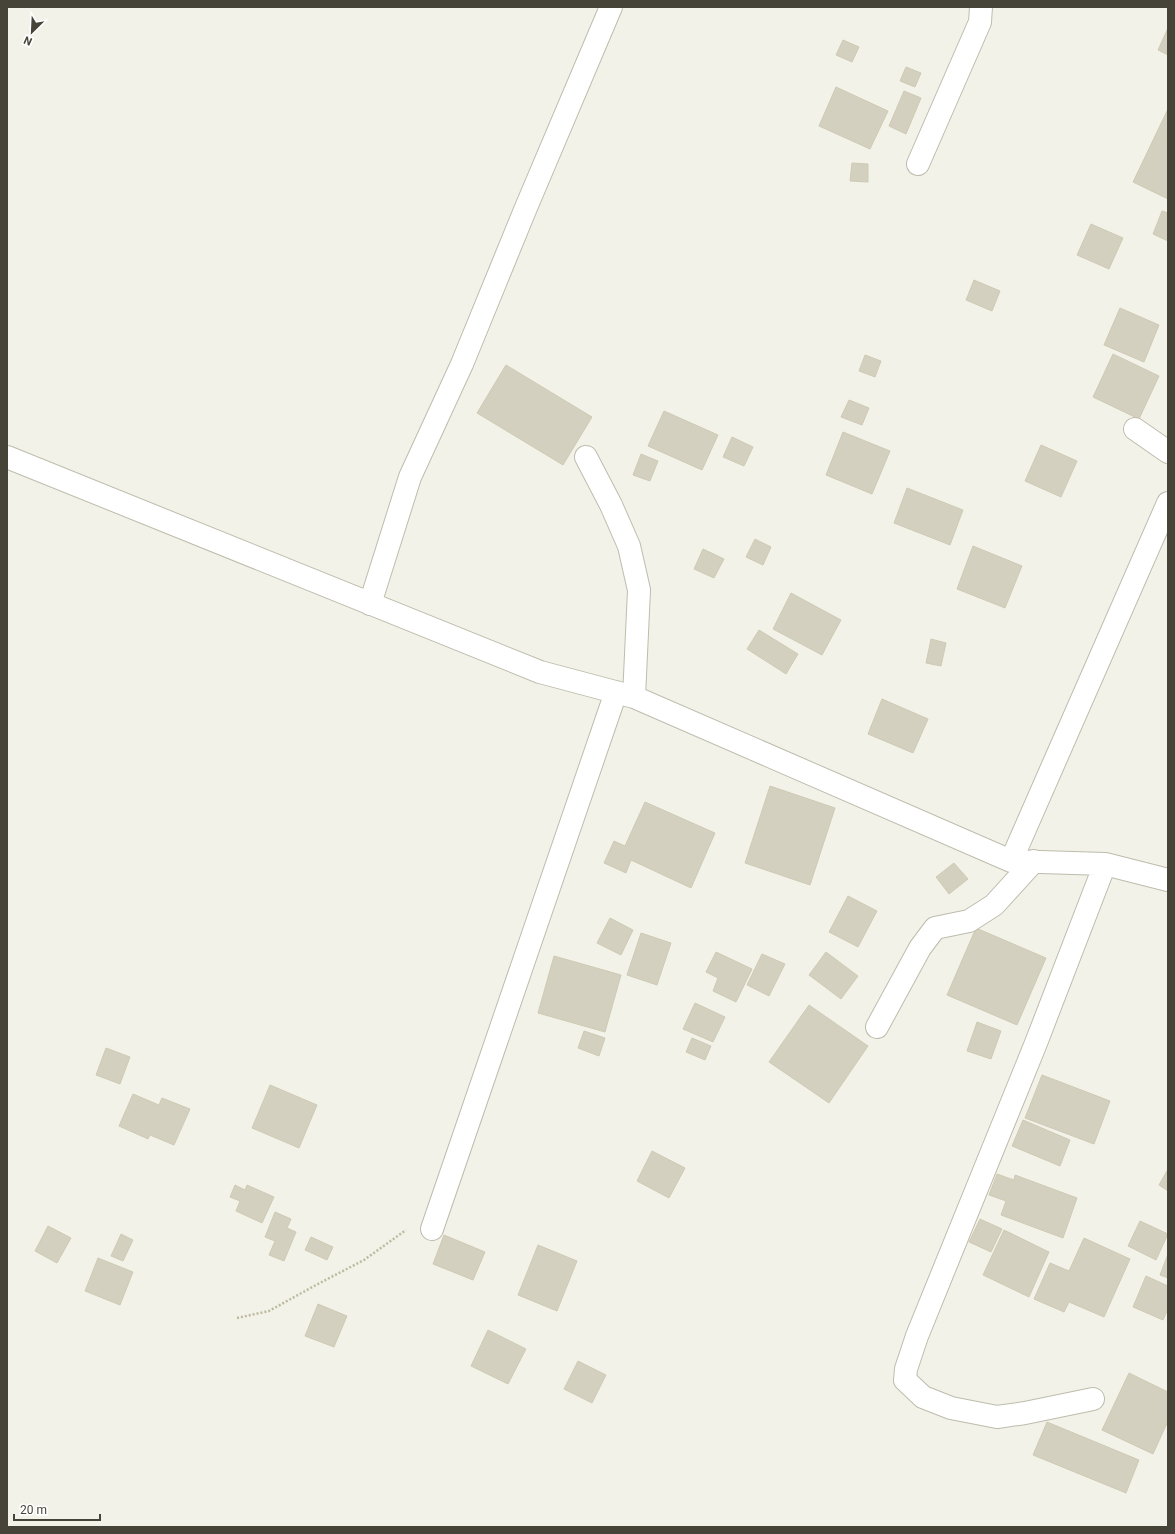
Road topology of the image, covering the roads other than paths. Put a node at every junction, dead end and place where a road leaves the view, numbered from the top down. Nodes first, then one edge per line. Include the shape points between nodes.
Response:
1 (611, 7) edge
2 (981, 7) edge
3 (918, 164) dead end
4 (1135, 428) dead end
5 (1168, 452) edge
6 (7, 457) edge
7 (586, 457) dead end
8 (1168, 503) edge
9 (370, 604) junction
10 (625, 695) junction
11 (1011, 861) junction
12 (1034, 861) junction
13 (1105, 864) junction
14 (1168, 880) edge
15 (877, 1027) dead end
16 (432, 1229) dead end
17 (1093, 1399) dead end

1 - 9 street via 462,364 410,477
2 - 3 street via 980,22
4 - 5 street
6 - 9 street
7 - 10 street via 629,546 639,590
8 - 11 street
9 - 10 street via 540,672
10 - 11 street
10 - 16 street
11 - 12 street
12 - 13 street
12 - 15 street via 994,905 970,921 935,928 920,948
13 - 14 street
13 - 17 street via 1036,1043 917,1336 905,1380 923,1397 951,1408 997,1417

